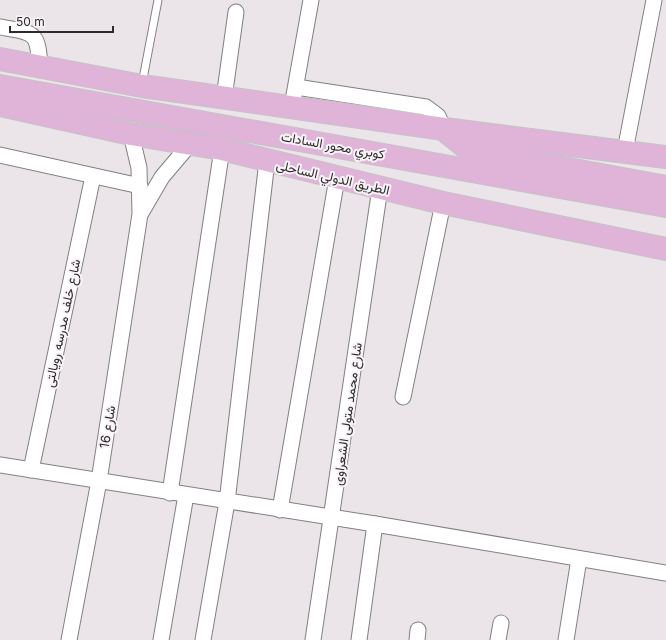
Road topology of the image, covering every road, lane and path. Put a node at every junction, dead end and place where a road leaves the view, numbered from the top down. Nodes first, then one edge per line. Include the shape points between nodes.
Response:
1 (158, 0) edge
2 (312, 0) edge
3 (654, 0) edge
4 (236, 12) dead end
5 (0, 27) edge
6 (0, 59) edge
7 (40, 68) junction
8 (0, 86) edge
9 (142, 86) junction
10 (294, 97) junction
11 (224, 98) junction
12 (0, 105) edge
13 (444, 129) junction
14 (131, 134) junction
15 (190, 144) junction
16 (222, 149) junction
17 (625, 151) junction
18 (0, 155) edge
19 (666, 157) edge
20 (267, 161) junction
21 (93, 176) junction
22 (337, 178) junction
23 (140, 186) junction
24 (666, 187) edge
25 (380, 188) junction
26 (442, 203) junction
27 (666, 206) edge
28 (140, 214) junction
29 (666, 249) edge
30 (403, 397) dead end
31 (0, 465) edge
32 (31, 470) junction
33 (99, 481) junction
34 (170, 493) junction
35 (186, 495) junction
36 (228, 502) junction
37 (280, 510) junction
38 (332, 518) junction
39 (375, 524) junction
40 (580, 559) junction
41 (666, 573) edge
42 (501, 623) dead end
43 (69, 640) edge
44 (161, 640) edge
45 (203, 640) edge
46 (313, 640) edge
47 (359, 640) edge
48 (498, 640) edge
49 (566, 640) edge

1 - 9 lane
2 - 10 street
3 - 17 street
4 - 11 street
5 - 7 street via 25,32 35,39 39,45
6 - 7 main road
7 - 9 main road
8 - 27 main road, كوبري محور السادات
9 - 11 main road
10 - 11 main road
10 - 13 main road
12 - 14 main road, الطريق الدولي الساحلى
13 - 17 main road
13 - 24 main road via 464,146 476,152
14 - 15 main road, الطريق الدولي الساحلى
14 - 23 street, شارع 16
15 - 16 main road, الطريق الدولي الساحلى
15 - 28 street, شارع 16 via 162,177
16 - 20 main road, الطريق الدولي الساحلى
16 - 34 street
17 - 19 main road
18 - 21 street
20 - 22 main road, الطريق الدولي الساحلى
20 - 36 street
21 - 23 street
21 - 32 street, شارع خلف مدرسه رويالتى
22 - 25 main road, الطريق الدولي الساحلى
22 - 37 street
23 - 28 street, شارع 16
25 - 26 main road, الطريق الدولي الساحلى
25 - 38 street, شارع محمد متولى الشعراوى
26 - 29 main road, الطريق الدولي الساحلى
26 - 30 street
28 - 33 street, شارع 16
31 - 32 street
32 - 33 street
33 - 34 street
33 - 43 street, شارع 16
34 - 35 street
35 - 36 street
35 - 44 street
36 - 37 street
36 - 45 street
37 - 38 street
38 - 39 street
38 - 46 street, شارع محمد متولى الشعراوى
39 - 40 street
39 - 47 street
40 - 41 street
40 - 49 street
42 - 48 street

